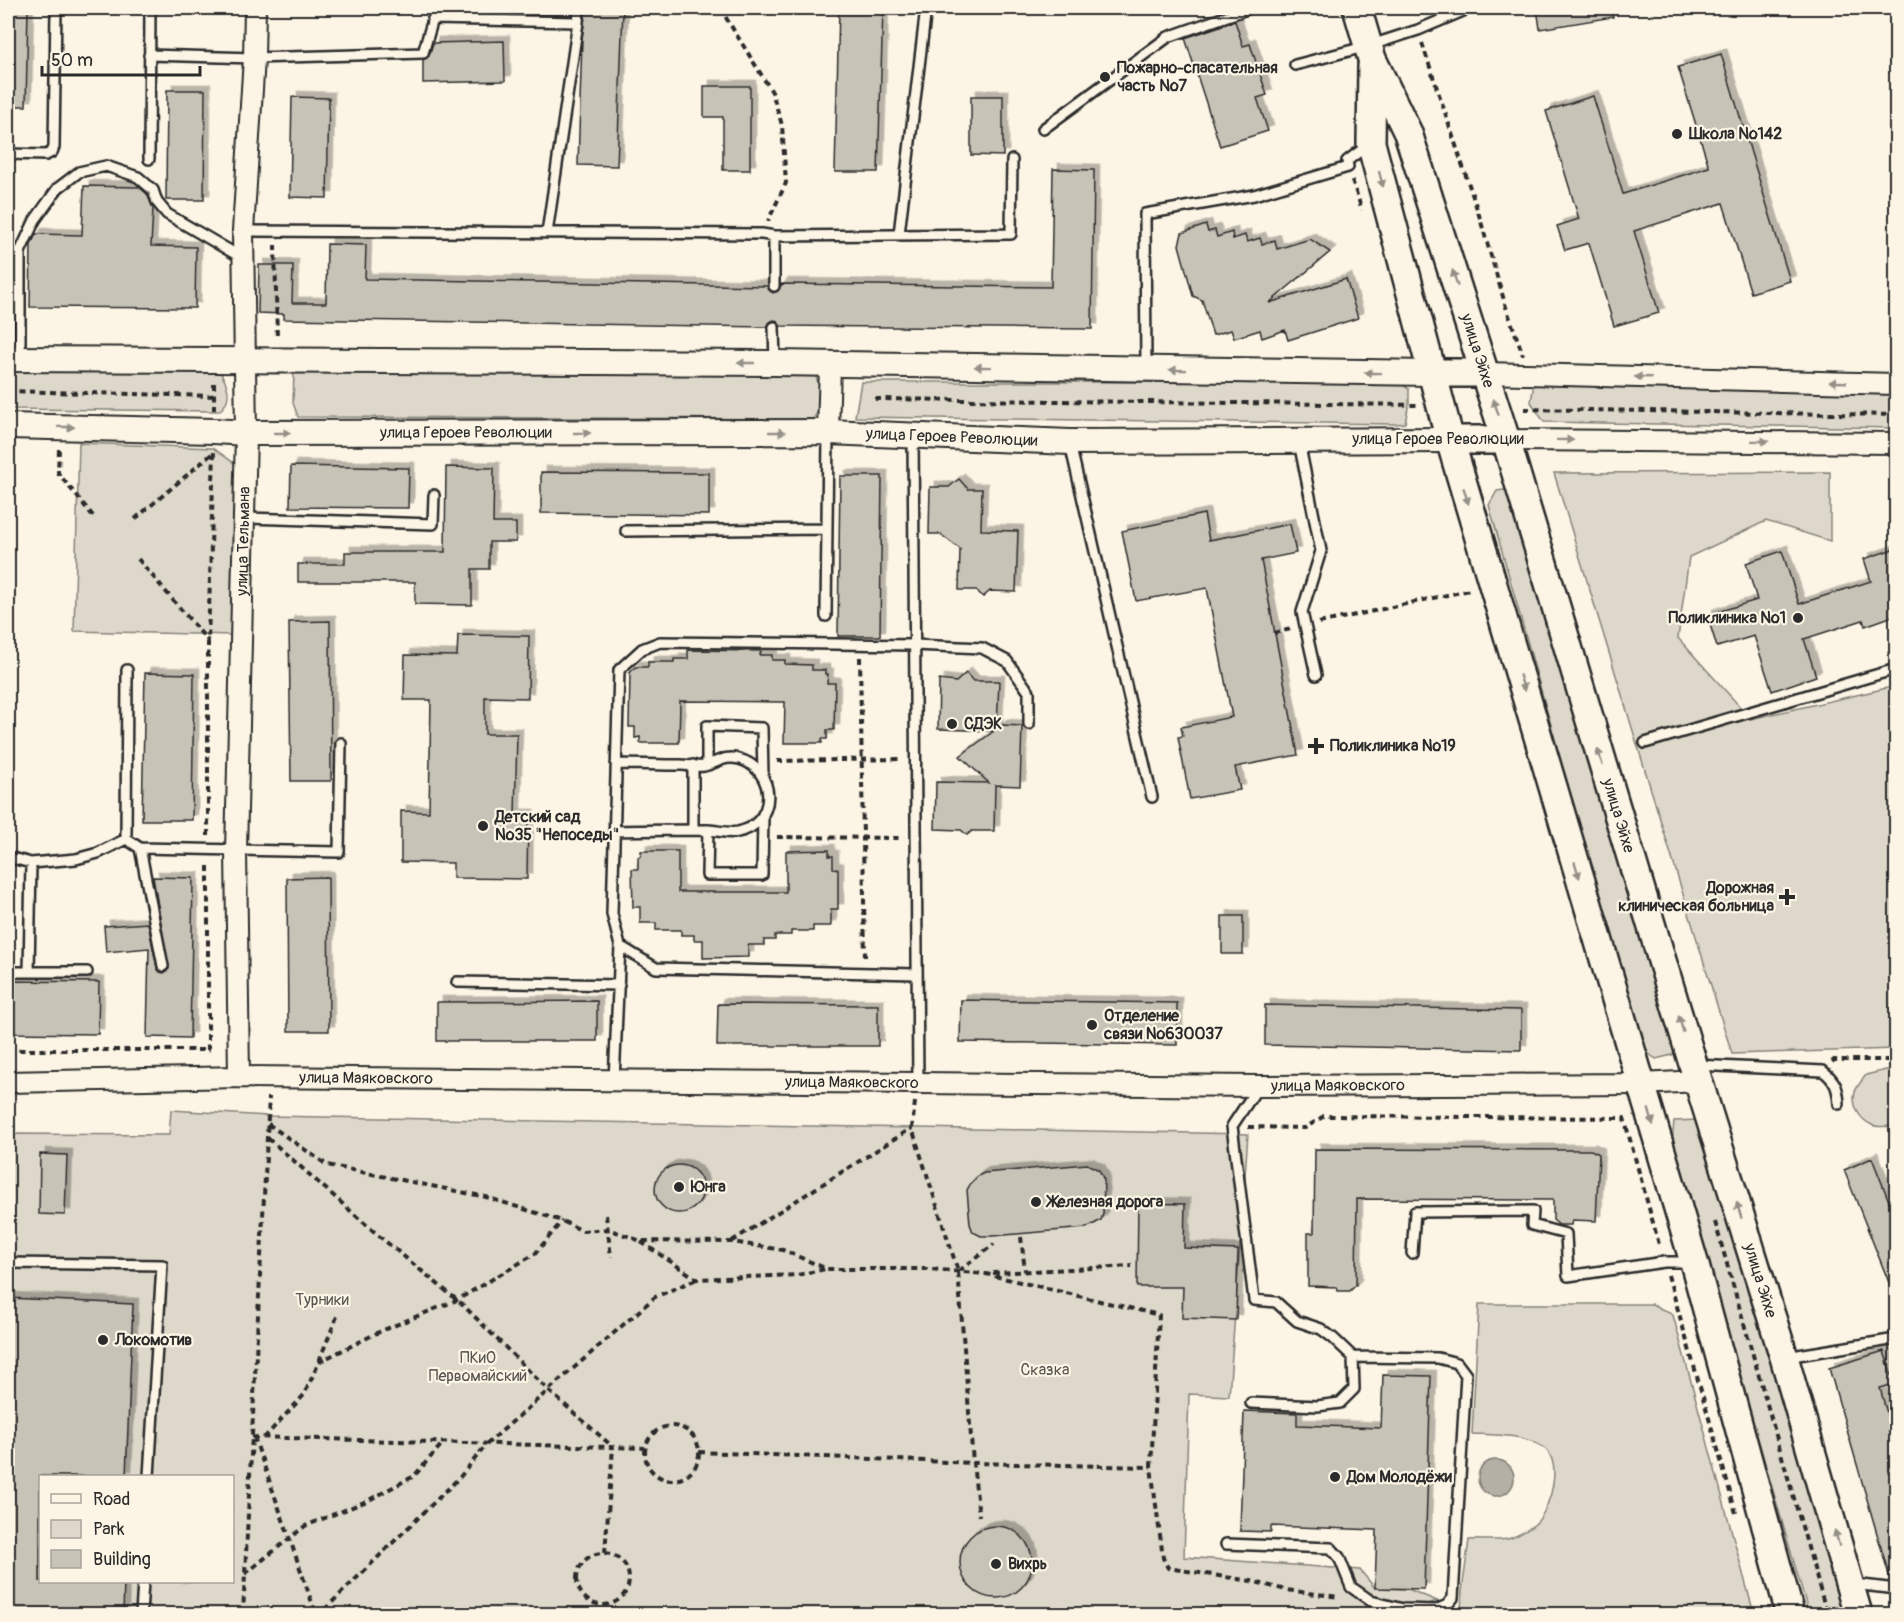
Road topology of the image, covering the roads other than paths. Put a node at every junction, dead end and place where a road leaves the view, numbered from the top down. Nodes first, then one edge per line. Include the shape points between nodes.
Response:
1 (56, 8) edge
2 (150, 8) edge
3 (255, 8) edge
4 (579, 8) edge
5 (926, 8) edge
6 (1250, 8) edge
7 (1357, 8) edge
8 (1470, 8) edge
9 (578, 22) junction
10 (1370, 52) junction
11 (149, 55) junction
12 (254, 58) junction
13 (1295, 65) dead end
14 (1043, 129) dead end
15 (1371, 143) junction
16 (8, 154) edge
17 (148, 159) dead end
18 (1012, 160) dead end
19 (243, 231) junction
20 (547, 232) junction
21 (899, 234) junction
22 (774, 236) junction
23 (8, 252) edge
24 (20, 252) junction
25 (244, 259) junction
26 (774, 286) dead end
27 (774, 327) dead end
28 (14, 359) edge
29 (245, 361) junction
30 (775, 363) junction
31 (830, 365) junction
32 (1146, 370) junction
33 (1431, 373) junction
34 (1485, 373) junction
35 (1896, 384) edge
36 (8, 426) edge
37 (828, 432) junction
38 (246, 433) junction
39 (913, 434) junction
40 (1298, 440) junction
41 (1450, 440) junction
42 (1506, 440) junction
43 (1070, 442) junction
44 (1896, 443) edge
45 (434, 495) dead end
46 (244, 518) junction
47 (826, 529) junction
48 (626, 531) dead end
49 (826, 616) dead end
50 (914, 645) junction
51 (1896, 669) edge
52 (127, 670) dead end
53 (1316, 675) dead end
54 (1029, 724) dead end
55 (1645, 742) dead end
56 (341, 743) dead end
57 (616, 764) junction
58 (707, 764) junction
59 (693, 765) junction
60 (763, 777) junction
61 (615, 794) junction
62 (627, 794) dead end
63 (1152, 797) dead end
64 (763, 814) junction
65 (693, 830) junction
66 (708, 830) junction
67 (614, 831) junction
68 (126, 839) junction
69 (140, 848) junction
70 (236, 850) junction
71 (8, 857) edge
72 (31, 863) junction
73 (620, 946) junction
74 (163, 966) dead end
75 (8, 972) edge
76 (29, 972) junction
77 (87, 972) dead end
78 (916, 974) junction
79 (457, 982) dead end
80 (618, 986) junction
81 (1696, 1073) junction
82 (239, 1077) junction
83 (8, 1082) edge
84 (614, 1082) junction
85 (917, 1084) junction
86 (1641, 1084) junction
87 (1258, 1086) junction
88 (1839, 1104) dead end
89 (1412, 1253) dead end
90 (8, 1263) edge
91 (1694, 1263) junction
92 (1896, 1339) edge
93 (1353, 1357) junction
94 (1784, 1358) junction
95 (1251, 1403) dead end
96 (149, 1475) edge
97 (1226, 1544) dead end
98 (143, 1583) edge
99 (1851, 1584) junction
100 (1896, 1589) edge
101 (1436, 1612) edge
102 (141, 1614) edge
103 (1790, 1614) edge
104 (1858, 1614) edge

1 - 16 lane via 54,147 46,154
2 - 11 lane
3 - 12 street, улица Тельмана
4 - 9 lane
5 - 21 lane
6 - 14 lane via 1168,37
7 - 10 main road, улица Эйхе
8 - 10 lane
9 - 12 lane via 433,19 423,53
9 - 20 lane
10 - 13 lane
10 - 15 main road, улица Эйхе
34 -> 10 main road, улица Эйхе via 1408,133
11 - 12 lane
11 - 17 lane
12 - 19 street, улица Тельмана
15 - 32 lane via 1347,161 1348,167 1254,195 1146,214
15 -> 33 main road, улица Эйхе
18 - 21 lane via 1011,234
19 - 20 lane
19 - 25 street, улица Тельмана
20 - 22 lane
21 - 22 lane
22 - 26 lane
23 - 24 lane
24 - 25 lane via 35,220 58,188 80,172 106,166 138,177 153,190 166,214
24 - 28 lane
25 - 29 street, улица Тельмана
27 - 30 lane
28 - 29 street
30 -> 29 street
29 - 38 street, улица Тельмана
30 - 31 street
32 -> 31 street
31 - 37 street
33 -> 32 street
33 - 34 main road
33 - 41 main road, улица Эйхе
35 -> 34 street
42 -> 34 main road, улица Эйхе
36 -> 38 street, улица Героев Революции via 214,442
38 -> 37 street, улица Героев Революции
37 - 39 street, улица Героев Революции
37 - 47 lane
38 - 46 street, улица Тельмана
39 - 43 street, улица Героев Революции
39 - 50 lane
40 - 41 street, улица Героев Революции
40 - 43 street, улица Героев Революции
40 - 53 lane via 1321,551 1302,612
41 - 42 main road, улица Героев Революции
41 -> 86 main road, улица Эйхе
42 -> 44 street, улица Героев Революции
81 -> 42 main road, улица Эйхе
43 - 63 lane
45 - 46 lane via 433,524
46 - 70 street, улица Тельмана
47 - 48 lane
47 - 49 lane
50 - 54 lane via 982,648 1007,661 1029,692
50 - 57 lane via 660,642 642,649 619,670
50 - 78 lane
51 - 55 lane
52 - 68 lane
56 - 70 lane via 339,852
57 - 59 lane
57 - 61 lane
58 - 59 lane
58 - 60 lane via 737,758 749,763
58 - 60 lane via 707,726 762,728
59 - 65 lane
60 - 64 lane via 768,795
61 - 62 lane
61 - 67 lane
64 - 66 lane via 740,832
64 - 66 lane via 762,875 707,875
65 - 66 lane
65 - 67 lane
67 - 73 lane via 612,914
68 - 69 lane
68 - 72 lane via 76,859
69 - 70 lane
69 - 74 lane
70 - 82 street, улица Тельмана
71 - 72 lane
72 - 76 lane
73 - 78 lane via 656,968
73 - 80 lane
75 - 76 lane
76 - 77 lane
78 - 85 lane
79 - 80 lane
80 - 84 lane
81 - 86 street, улица Маяковского
81 - 88 lane via 1823,1071 1838,1088
94 -> 81 main road, улица Эйхе
82 - 83 street, улица Маяковского
82 - 84 street, улица Маяковского
84 - 85 street, улица Маяковского
85 - 87 street, улица Маяковского
86 - 87 street, улица Маяковского
86 -> 91 main road, улица Эйхе
87 - 93 lane via 1232,1126 1254,1300 1276,1302 1297,1321 1321,1329
89 - 91 lane via 1415,1212 1533,1211 1533,1225 1566,1234 1568,1276 1665,1262
90 - 96 lane via 162,1266
91 - 103 main road, улица Эйхе
92 - 94 lane
93 - 95 lane via 1354,1389 1340,1403
93 - 101 lane via 1438,1358 1457,1363 1466,1375 1453,1598
99 -> 94 main road, улица Эйхе
97 - 101 lane via 1331,1548 1339,1557 1351,1587 1371,1601 1403,1610
98 - 102 lane
99 - 100 lane
99 - 104 main road, улица Эйхе

